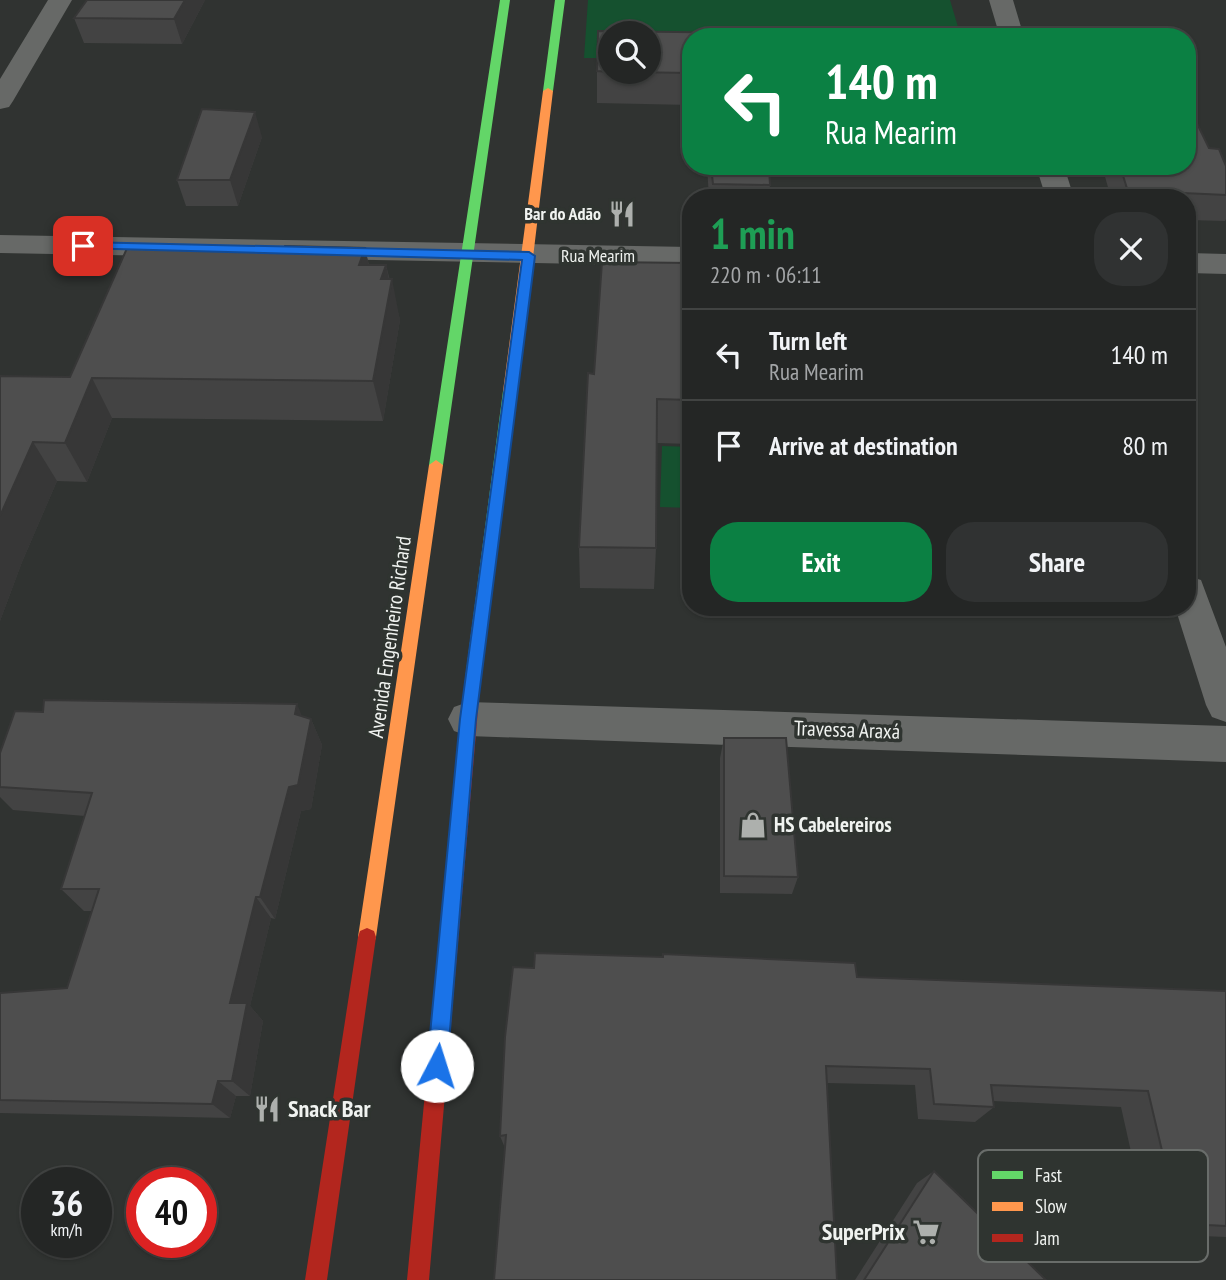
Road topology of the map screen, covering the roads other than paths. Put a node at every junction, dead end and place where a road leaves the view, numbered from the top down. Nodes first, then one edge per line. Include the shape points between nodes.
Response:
1 (60, 0) edge
2 (505, 0) edge
3 (559, 0) edge
4 (1000, 0) edge
5 (1009, 28) edge
6 (0, 101) edge
7 (0, 244) edge
8 (468, 253) junction
9 (529, 256) junction
10 (682, 257) edge
11 (1196, 263) edge
12 (1226, 264) edge
13 (1196, 615) edge
14 (1226, 705) edge
15 (468, 719) junction
16 (1226, 744) edge
17 (316, 1280) edge
18 (418, 1280) edge

1 - 6 street
2 - 8 street, Avenida Engenheiro Richard
3 - 9 street
4 - 5 street
7 - 8 street, Rua Mearim
8 - 9 street, Rua Mearim
8 - 17 street, Avenida Engenheiro Richard
9 - 10 street, Rua Mearim
9 - 15 street
11 - 12 street
13 - 14 street
15 - 16 street, Travessa Araxá
15 - 18 street

